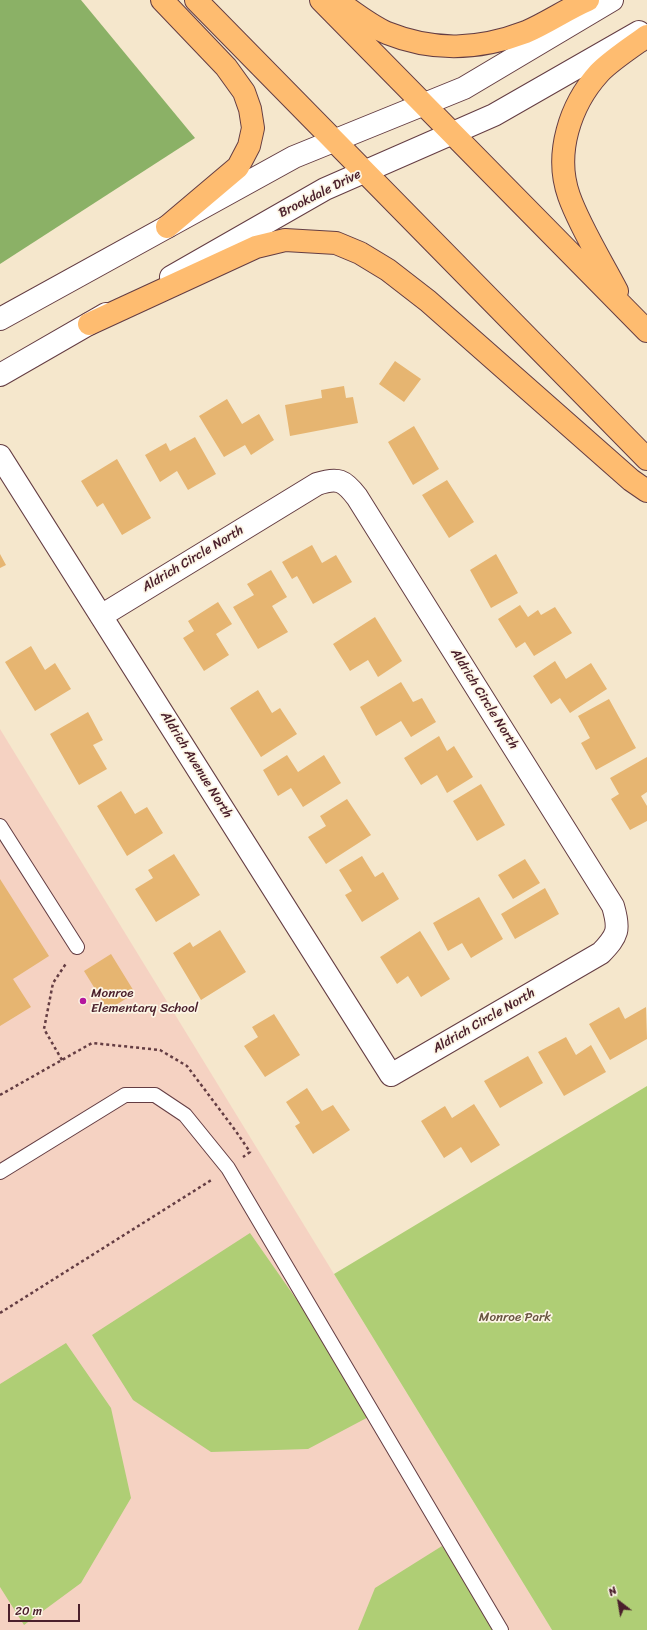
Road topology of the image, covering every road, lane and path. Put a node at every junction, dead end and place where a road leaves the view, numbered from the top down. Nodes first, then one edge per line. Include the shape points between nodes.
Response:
1 (162, 0) edge
2 (196, 0) edge
3 (321, 0) edge
4 (336, 0) edge
5 (588, 0) edge
6 (612, 0) edge
7 (647, 27) edge
8 (647, 36) edge
9 (424, 105) junction
10 (452, 134) junction
11 (333, 141) junction
12 (363, 171) junction
13 (167, 227) junction
14 (626, 310) junction
15 (0, 319) edge
16 (90, 324) junction
17 (647, 331) edge
18 (0, 375) edge
19 (0, 456) edge
20 (647, 459) edge
21 (647, 491) edge
22 (101, 616) junction
23 (0, 826) edge
24 (77, 947) joint
25 (62, 1060) dead end
26 (391, 1075) joint
27 (0, 1172) edge
28 (205, 1184) dead end
29 (0, 1313) edge
30 (501, 1630) edge

1 - 13 highway via 226,67 244,92 253,128 249,146 238,166
2 - 11 highway
3 - 9 highway
4 - 5 highway via 386,32 411,41 466,47 497,41 526,31
6 - 9 street via 464,88
7 - 10 street, Brookdale Drive via 494,115
8 - 14 highway via 600,71 585,90 574,110 567,132 564,168 569,196
9 - 10 highway
9 - 11 street
10 - 12 street, Brookdale Drive
10 - 14 highway
11 - 12 highway
11 - 13 street via 294,158
12 - 16 street, Brookdale Drive via 325,189
12 - 20 highway
13 - 15 street
14 - 17 highway
16 - 18 street, Brookdale Drive
16 - 21 highway via 256,246 285,240 336,243 360,253 388,270 428,301 631,480
19 - 22 street, Aldrich Avenue North
22 - 26 street, Aldrich Avenue North
22 - 26 street, Aldrich Circle North via 317,484 331,479 347,484 357,497 613,906 618,923 613,940 601,953
23 - 24 lane
24 - 25 path via 53,983 44,1029
27 - 30 lane via 125,1095 155,1095 185,1115 228,1168
28 - 29 path

